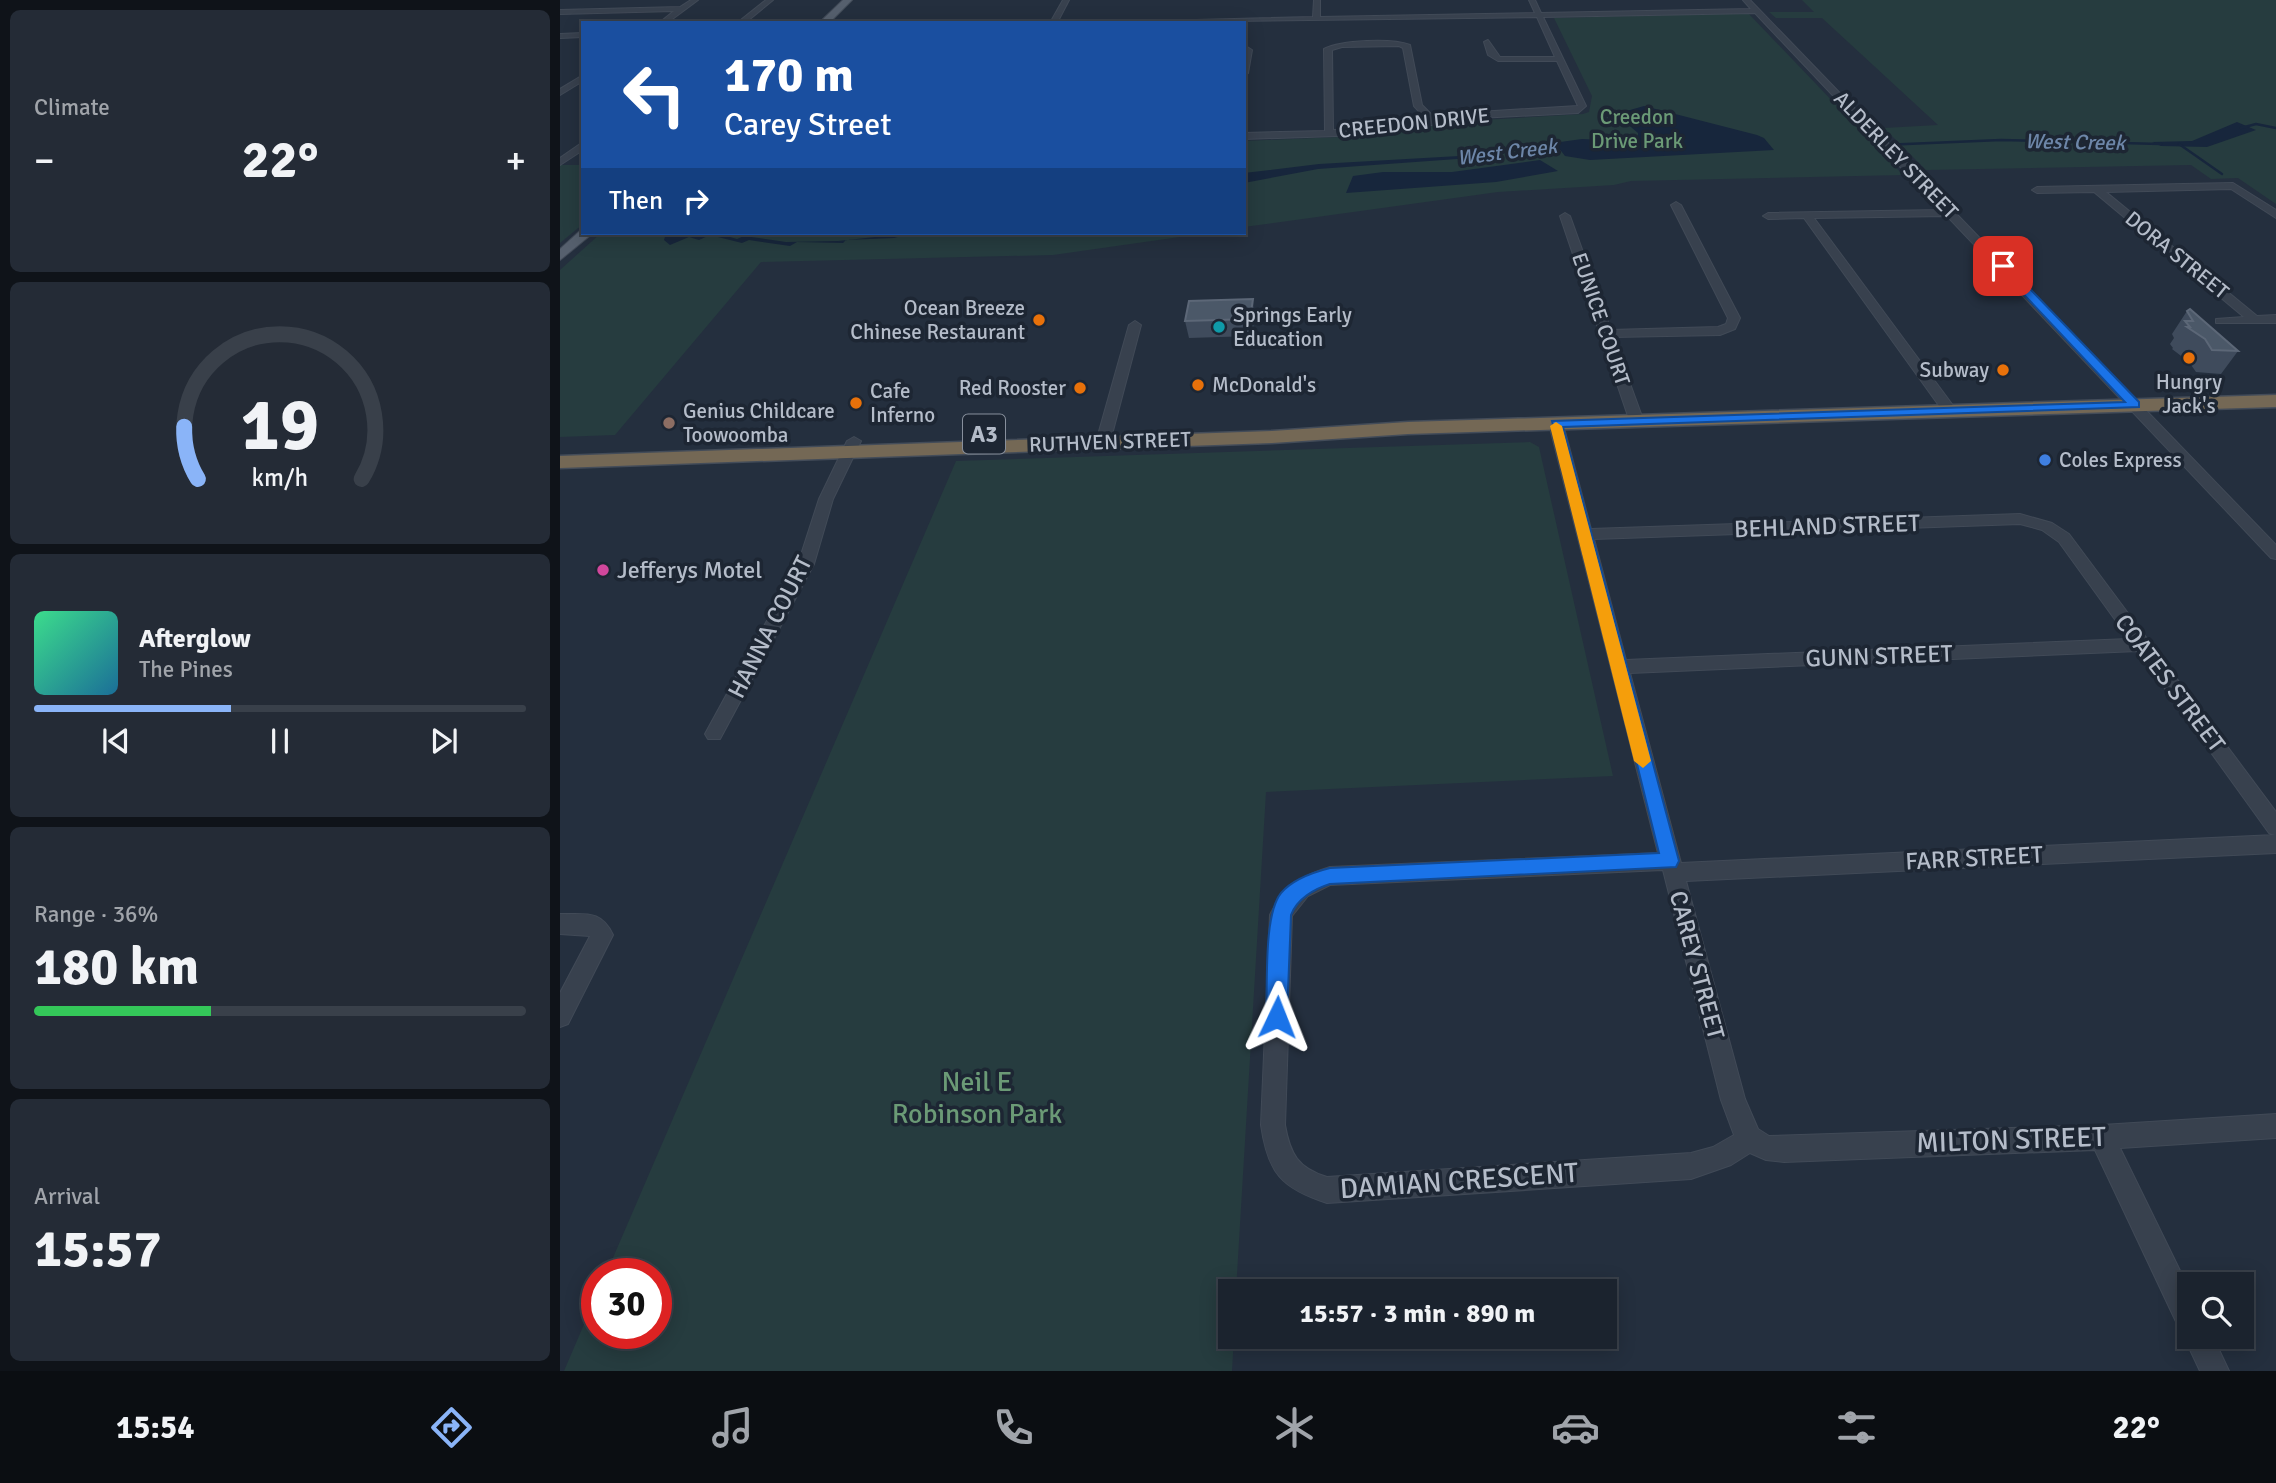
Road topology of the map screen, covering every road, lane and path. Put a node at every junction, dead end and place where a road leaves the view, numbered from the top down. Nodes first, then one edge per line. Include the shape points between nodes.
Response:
1 (695, 0) edge
2 (770, 0) edge
3 (848, 0) edge
4 (1066, 0) edge
5 (1317, 0) edge
6 (1532, 0) edge
7 (1675, 0) edge
8 (1746, 0) edge
9 (682, 9) junction
10 (1757, 11) junction
11 (560, 12) edge
12 (1685, 12) junction
13 (1539, 14) junction
14 (1316, 19) junction
15 (665, 21) edge
16 (743, 21) edge
17 (825, 21) edge
18 (1054, 21) edge
19 (1226, 21) edge
20 (581, 35) edge
21 (560, 36) edge
22 (1488, 42) dead end
23 (1560, 59) junction
24 (581, 78) edge
25 (572, 84) junction
26 (560, 85) edge
27 (560, 93) edge
28 (1433, 121) junction
29 (1329, 133) junction
30 (1246, 136) edge
31 (581, 146) edge
32 (560, 162) edge
33 (581, 162) edge
34 (2037, 190) dead end
35 (2098, 190) junction
36 (1676, 205) dead end
37 (1952, 213) junction
38 (2276, 215) edge
39 (1565, 216) dead end
40 (1768, 216) dead end
41 (1807, 216) junction
42 (584, 235) edge
43 (560, 256) edge
44 (2276, 319) edge
45 (2255, 320) junction
46 (2220, 321) dead end
47 (1135, 326) dead end
48 (1607, 334) junction
49 (2276, 401) edge
50 (2134, 405) junction
51 (1950, 411) junction
52 (1637, 422) junction
53 (1556, 424) junction
54 (1105, 435) junction
55 (851, 445) junction
56 (560, 449) edge
57 (560, 462) edge
58 (1585, 534) junction
59 (2064, 538) joint
60 (2276, 554) edge
61 (2140, 645) junction
62 (1619, 667) junction
63 (714, 734) dead end
64 (2276, 827) edge
65 (2276, 844) edge
66 (1671, 867) junction
67 (560, 924) edge
68 (560, 1016) edge
69 (2276, 1126) edge
70 (2102, 1137) junction
71 (1749, 1138) junction
72 (2177, 1293) edge
73 (2204, 1349) edge
74 (2215, 1371) edge

1 - 9 street
2 - 16 street
3 - 17 main road
4 - 18 street
5 - 14 street
6 - 13 street
7 - 12 street
8 - 10 street, ALDERLEY STREET
9 - 11 street
9 - 15 street
10 - 12 street
10 - 37 street, ALDERLEY STREET
12 - 13 street
13 - 14 street
13 - 23 street
14 - 19 street
20 - 21 street
22 - 23 street via 1498,59
23 - 28 street, CREEDON DRIVE via 1583,106 1569,112
24 - 25 street
25 - 26 street
25 - 27 street
28 - 29 street, CREEDON DRIVE
28 - 29 street via 1418,106 1407,47 1341,45 1328,49
29 - 30 street, CREEDON DRIVE
31 - 32 street
32 - 33 street
34 - 35 street
35 - 38 street via 2233,186
35 - 45 street, DORA STREET
36 - 48 street via 1734,318 1731,326 1720,331
37 - 41 street
37 - 50 street, ALDERLEY STREET
39 - 48 street, EUNICE COURT
40 - 41 street
41 - 51 street
42 - 43 main road
44 - 45 street
45 - 46 street
47 - 54 street
48 - 52 street, EUNICE COURT
49 - 50 highway, RUTHVEN STREET / A3
50 - 51 highway, RUTHVEN STREET / A3
50 - 60 street, ALDERLEY STREET
51 - 52 highway, RUTHVEN STREET / A3
52 - 53 highway, RUTHVEN STREET / A3
53 - 54 highway, RUTHVEN STREET / A3 via 1272,437
53 - 58 street, CAREY STREET
54 - 55 highway, RUTHVEN STREET / A3
55 - 56 highway, RUTHVEN STREET / A3
55 - 57 highway, RUTHVEN STREET / A3
55 - 63 street, HANNA COURT via 826,499 806,564
58 - 59 street, BEHLAND STREET via 2020,519 2047,526
58 - 62 street, CAREY STREET
59 - 61 street, COATES STREET
61 - 62 street, GUNN STREET
61 - 64 street, COATES STREET
62 - 66 street, CAREY STREET
65 - 66 street, FARR STREET
66 - 71 street, CAREY STREET via 1736,1109
66 - 71 street, DAMIAN CRESCENT via 1330,876 1298,890 1281,915 1273,1125 1276,1151 1286,1170 1301,1183 1326,1190 1691,1166 1736,1150
67 - 68 street via 595,925 602,935
69 - 70 street, MILTON STREET
70 - 71 street, MILTON STREET via 1784,1150 1766,1148
70 - 72 street
73 - 74 street

